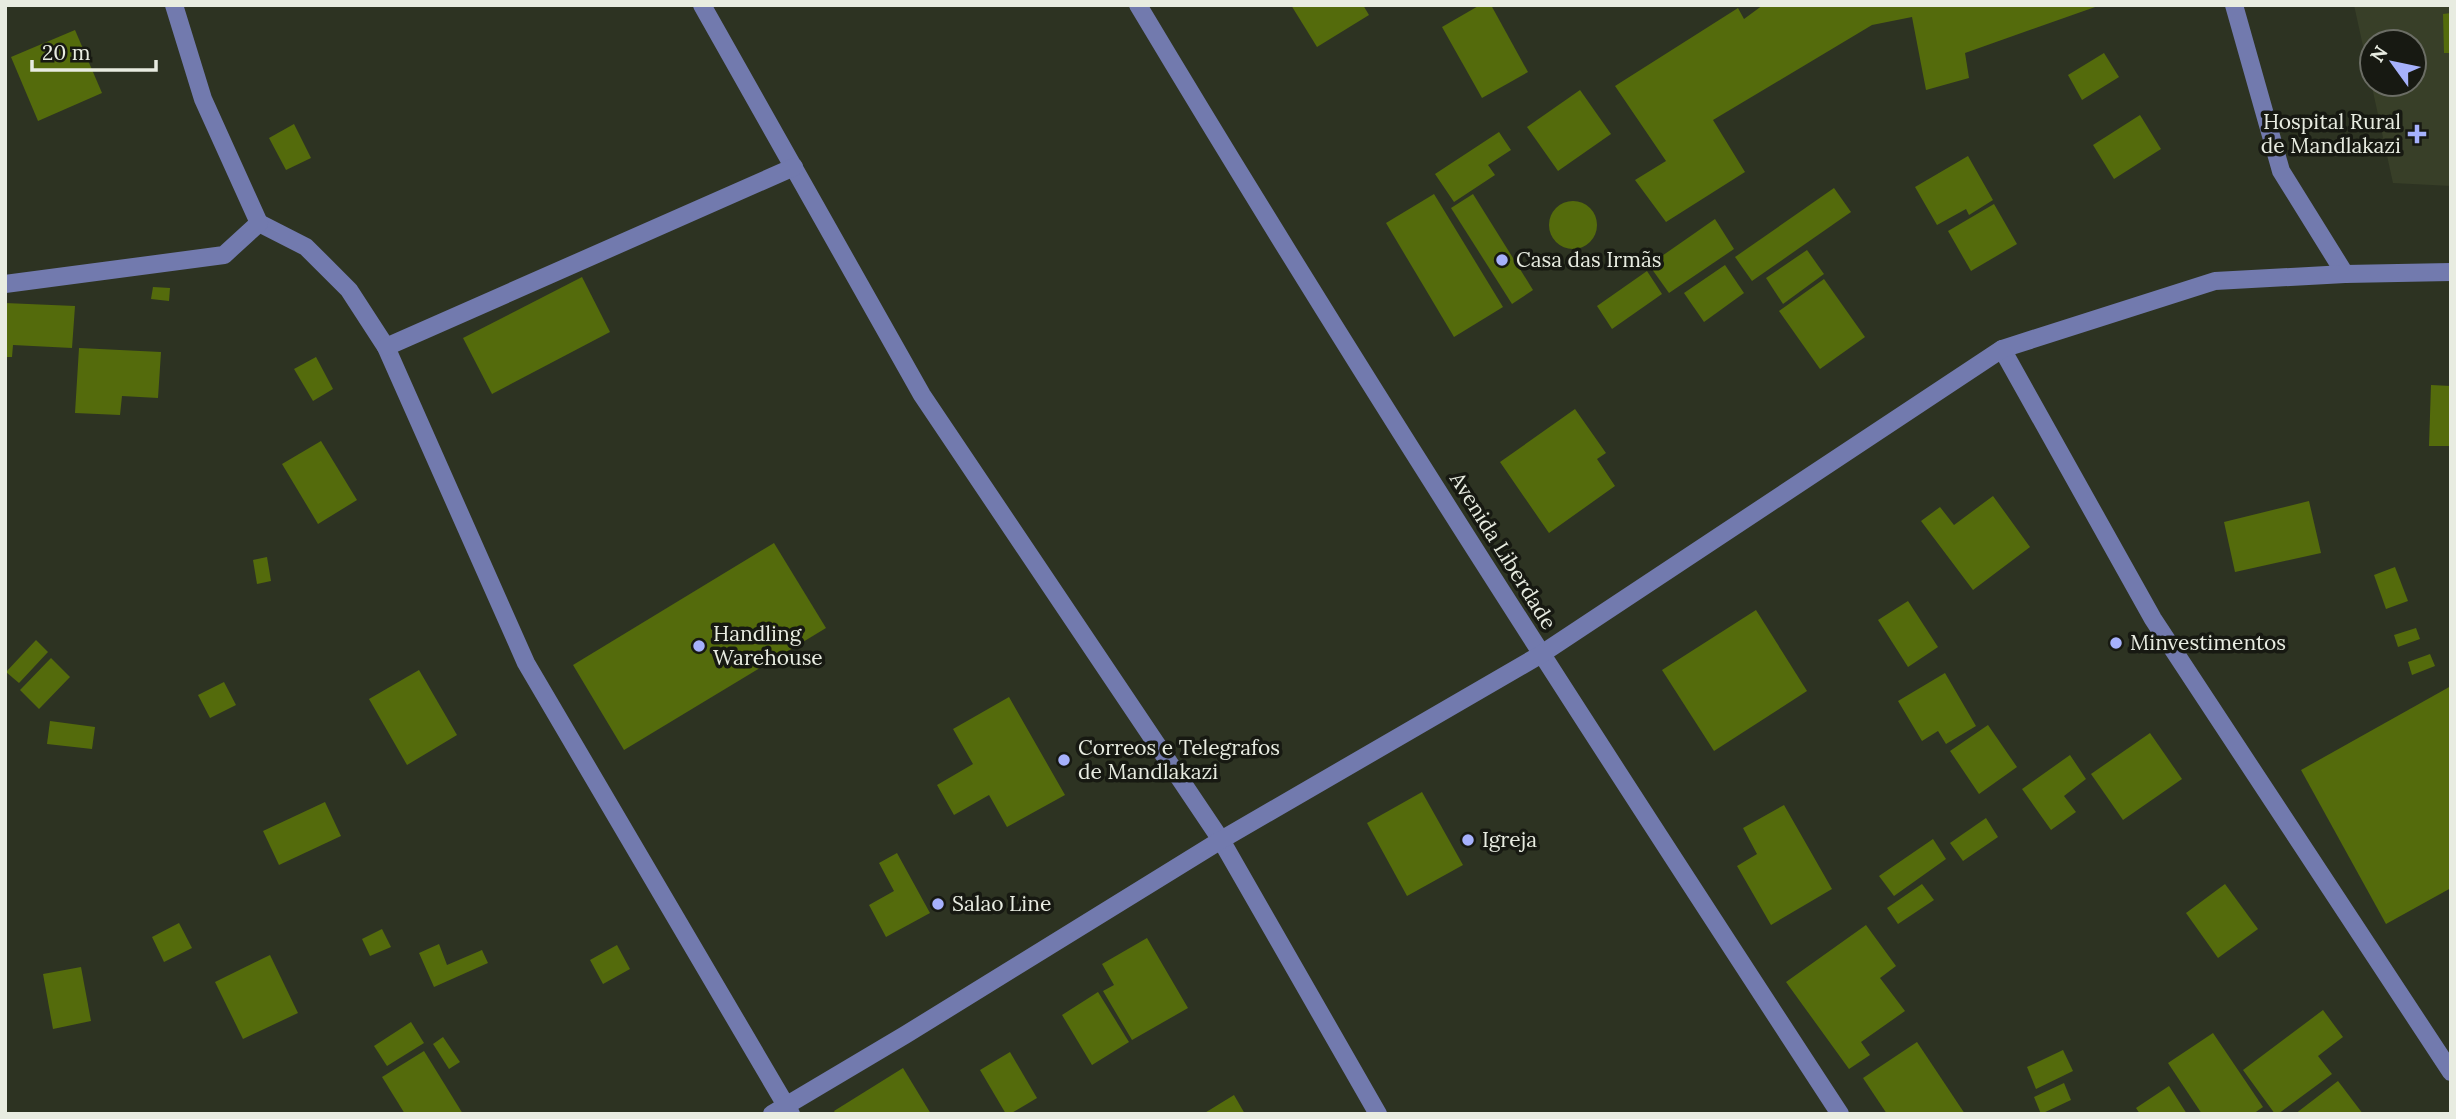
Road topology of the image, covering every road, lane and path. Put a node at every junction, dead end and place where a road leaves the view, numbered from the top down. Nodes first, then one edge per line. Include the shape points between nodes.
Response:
1 (174, 5) edge
2 (702, 5) edge
3 (1139, 5) edge
4 (2234, 5) edge
5 (794, 167) junction
6 (259, 223) junction
7 (2451, 272) edge
8 (2346, 274) junction
9 (5, 284) edge
10 (386, 347) junction
11 (2002, 349) junction
12 (1541, 655) junction
13 (1221, 840) junction
14 (2451, 1072) edge
15 (783, 1111) edge
16 (1378, 1114) edge
17 (1840, 1114) edge

1 - 6 street via 203,99
2 - 5 street
3 - 12 street, Avenida Liberdade
4 - 8 street via 2281,171
5 - 10 street
5 - 13 street via 922,395
6 - 9 street via 224,255
6 - 10 street via 306,247 349,290
7 - 8 street
8 - 11 street via 2215,281
10 - 15 street via 526,663
11 - 12 street
11 - 14 street via 2153,619
12 - 13 street
12 - 17 street, Avenida Liberdade
13 - 15 street
13 - 16 street

